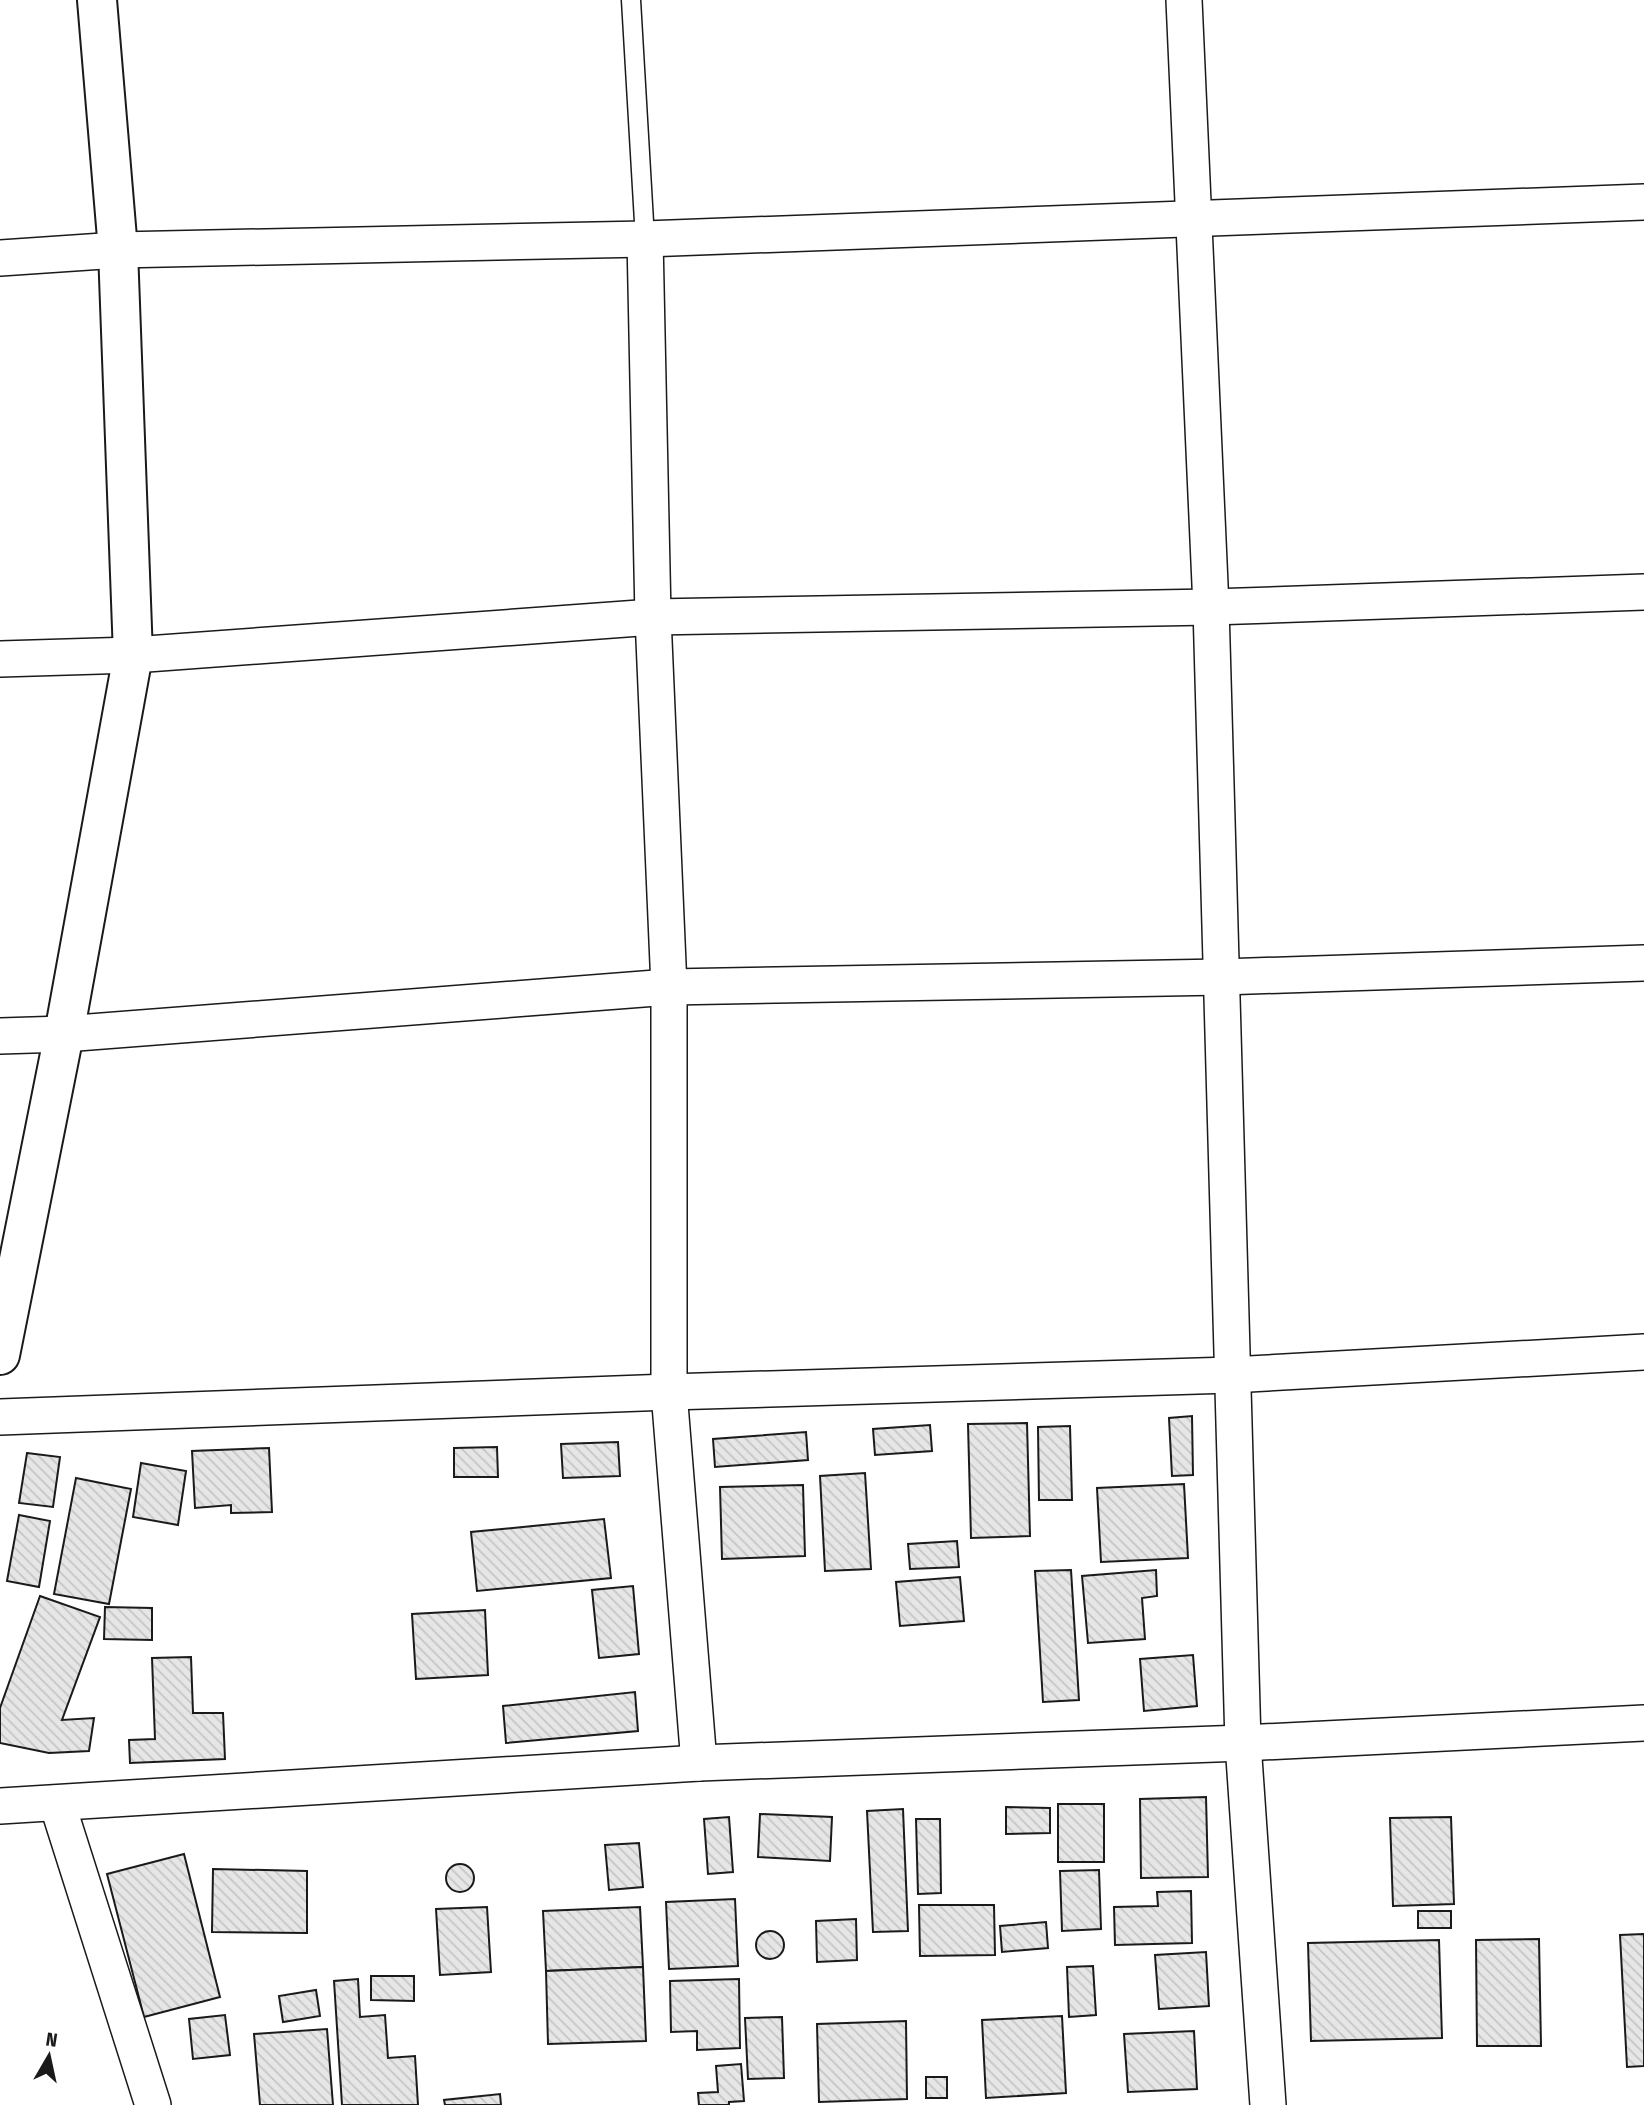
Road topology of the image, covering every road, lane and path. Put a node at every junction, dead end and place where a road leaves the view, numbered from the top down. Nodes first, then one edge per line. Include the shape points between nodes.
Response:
1 (97, 0) edge
2 (631, 0) edge
3 (1184, 0) edge
4 (1644, 202) edge
5 (1193, 219) junction
6 (645, 239) junction
7 (118, 250) junction
8 (0, 258) edge
9 (1644, 592) edge
10 (1211, 607) junction
11 (653, 617) junction
12 (133, 654) junction
13 (0, 659) edge
14 (1644, 963) edge
15 (1222, 977) junction
16 (669, 987) junction
17 (64, 1034) junction
18 (0, 1036) edge
19 (1644, 1352) edge
20 (0, 1354) edge
21 (1231, 1375) junction
22 (669, 1392) junction
23 (0, 1417) edge
24 (1644, 1723) edge
25 (1243, 1743) junction
26 (699, 1763) junction
27 (57, 1803) junction
28 (0, 1805) edge
29 (153, 2105) edge
30 (1268, 2105) edge

1 - 7 street
2 - 6 lane
3 - 5 street
4 - 5 street
5 - 6 street
5 - 10 street
6 - 7 street
6 - 11 street
7 - 8 street
7 - 12 street
9 - 10 street
10 - 11 street
10 - 15 street
11 - 12 street
11 - 16 street
12 - 13 street
12 - 17 street
14 - 15 street
15 - 16 street
15 - 21 street
16 - 17 street
16 - 22 street
17 - 18 street
17 - 20 street
19 - 21 street
21 - 22 street
21 - 25 street
22 - 23 street
22 - 26 street
24 - 25 street
25 - 26 street
25 - 30 street
26 - 27 street
27 - 28 street
27 - 29 street

